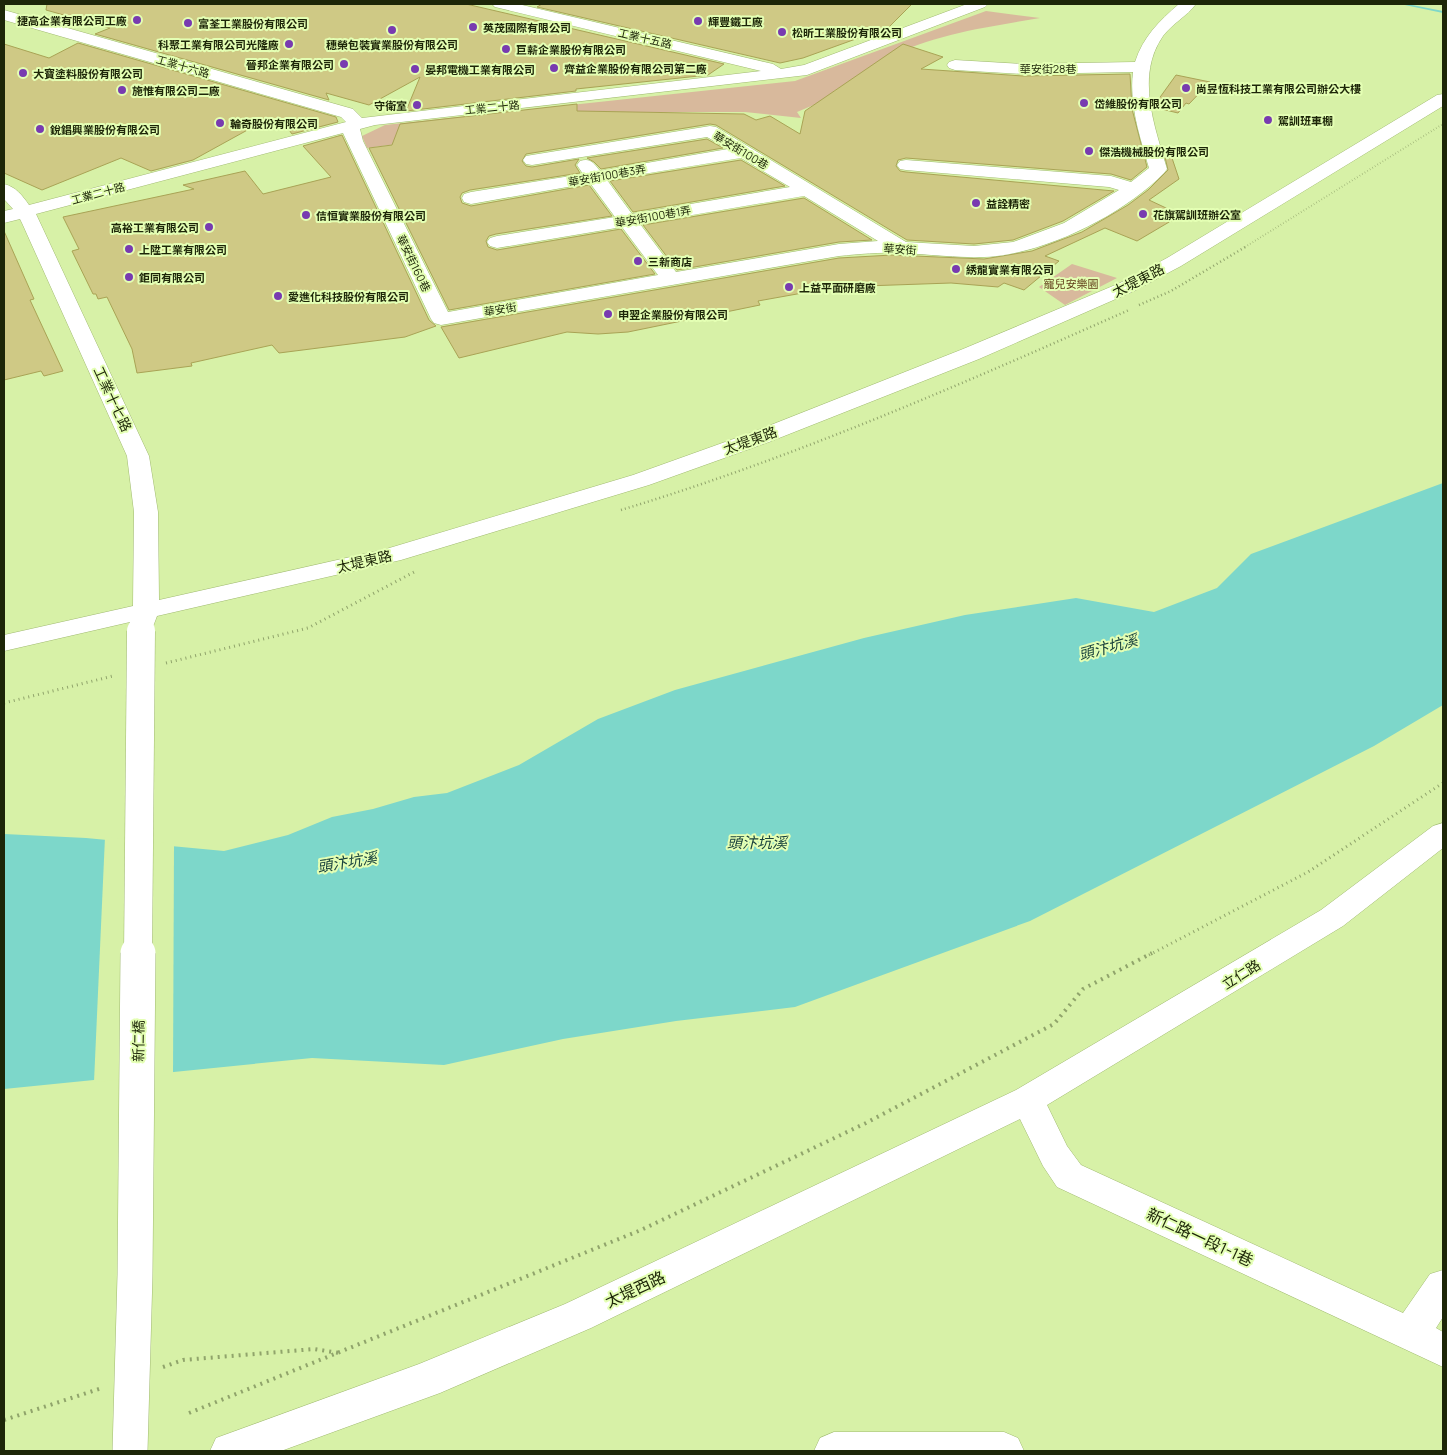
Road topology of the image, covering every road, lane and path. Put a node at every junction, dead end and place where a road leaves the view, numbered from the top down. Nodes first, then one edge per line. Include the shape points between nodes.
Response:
1 (500, 4) edge
2 (980, 4) edge
3 (1188, 4) edge
4 (4, 16) edge
5 (955, 65) dead end
6 (1141, 67) junction
7 (789, 73) junction
8 (1443, 99) edge
9 (354, 124) junction
10 (744, 152) junction
11 (578, 153) junction
12 (532, 160) dead end
13 (906, 165) dead end
14 (594, 177) junction
15 (1133, 189) junction
16 (4, 190) edge
17 (808, 190) junction
18 (471, 198) dead end
19 (25, 211) junction
20 (4, 218) edge
21 (627, 221) junction
22 (497, 242) dead end
23 (900, 247) junction
24 (672, 280) junction
25 (441, 318) joint
26 (144, 620) junction
27 (4, 643) edge
28 (1443, 783) edge
29 (1443, 833) edge
30 (1028, 1100) junction
31 (1443, 1286) edge
32 (1410, 1335) junction
33 (1443, 1350) edge
34 (340, 1353) junction
35 (183, 1360) dead end
36 (71, 1399) dead end
37 (189, 1413) dead end
38 (4, 1420) edge
39 (130, 1451) edge
40 (230, 1451) edge
41 (834, 1451) edge
42 (1004, 1451) edge

1 - 7 street, 工業十五路
2 - 7 street, 工業二十路 via 806,70
3 - 6 street, 華安街 via 1156,34
4 - 9 street, 工業十六路 via 347,113
5 - 6 street, 華安街28巷 via 1022,69
6 - 15 street, 華安街 via 1143,111 1158,169
7 - 9 street, 工業二十路 via 400,116
8 - 26 street, 太堤東路 via 1127,287 962,358 641,480 392,555
9 - 19 street, 工業二十路
9 - 25 street, 華安街160巷 via 354,141
10 - 11 street, 華安街100巷 via 710,131
10 - 14 street, 華安街100巷3弄
10 - 17 street, 華安街100巷
11 - 12 street, 華安街100巷
11 - 14 street
13 - 15 street via 1111,182
14 - 18 street, 華安街100巷3弄
14 - 21 street
15 - 23 street, 華安街 via 1095,215 1020,246 968,252
16 - 19 street, 工業十七路
17 - 21 street, 華安街100巷1弄
17 - 23 street, 華安街100巷
19 - 20 street, 工業二十路
19 - 26 street, 工業十七路 via 138,456 146,512
21 - 22 street, 華安街100巷1弄
21 - 24 street
23 - 24 street, 華安街 via 839,250
24 - 25 street, 華安街
26 - 27 street, 太堤東路
26 - 39 street, 新仁橋, bridge
28 - 34 path via 1308,872 1083,989 1054,1024 866,1123 641,1230
29 - 30 street, 立仁路 via 1332,918
30 - 32 street, 新仁路一段1-1巷 via 1055,1156 1069,1176
30 - 40 street, 太堤西路 via 578,1316 426,1380
31 - 32 street
32 - 33 street, 新仁路一段1-1巷
34 - 35 path via 314,1349
34 - 37 path
36 - 38 path
41 - 42 street

